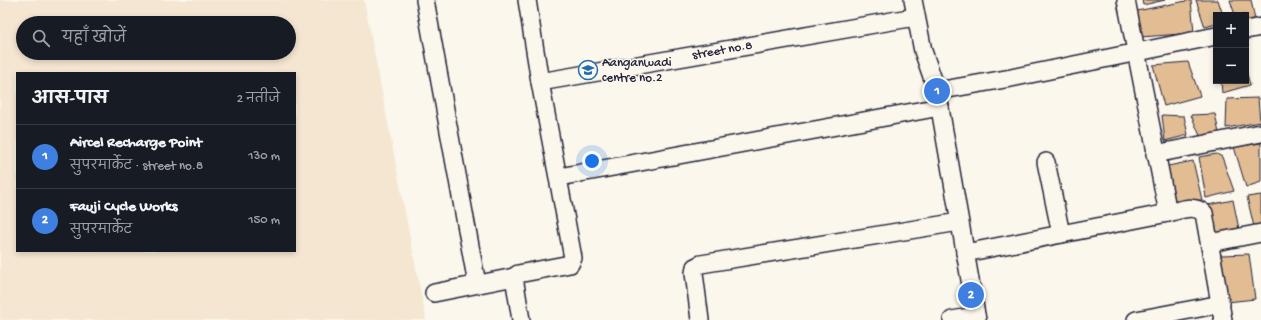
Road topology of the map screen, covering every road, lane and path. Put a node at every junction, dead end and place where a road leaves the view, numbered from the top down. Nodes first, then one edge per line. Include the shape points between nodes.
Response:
1 (425, 0) edge
2 (527, 0) edge
3 (913, 0) edge
4 (1126, 0) edge
5 (915, 17) junction
6 (1261, 27) edge
7 (1249, 29) edge
8 (1213, 37) edge
9 (1137, 51) junction
10 (540, 82) junction
11 (939, 99) junction
12 (1261, 133) edge
13 (1155, 154) junction
14 (1046, 162) dead end
15 (559, 177) junction
16 (1168, 213) junction
17 (959, 222) junction
18 (1261, 233) edge
19 (1061, 234) junction
20 (1210, 242) junction
21 (965, 253) junction
22 (514, 277) junction
23 (476, 284) junction
24 (434, 293) dead end
25 (1222, 312) edge
26 (976, 318) edge
27 (521, 320) edge
28 (700, 320) edge
29 (952, 320) edge
30 (1137, 320) edge

1 - 23 street
2 - 10 street
3 - 5 street
4 - 9 street
5 - 10 street, street no.8
5 - 11 street
6 - 7 street
8 - 9 street
9 - 11 street via 1011,78
9 - 13 street
10 - 15 street
11 - 15 street
11 - 17 street
12 - 13 street
13 - 16 street
14 - 19 street
15 - 22 street via 573,258 570,264 518,274
16 - 19 street
16 - 20 street via 1198,208 1204,213
17 - 21 street
17 - 28 street via 701,264 695,267 694,273
18 - 20 street
19 - 21 street
20 - 25 street
21 - 26 street
22 - 23 street
22 - 27 street
23 - 24 street
25 - 30 street
26 - 29 street

